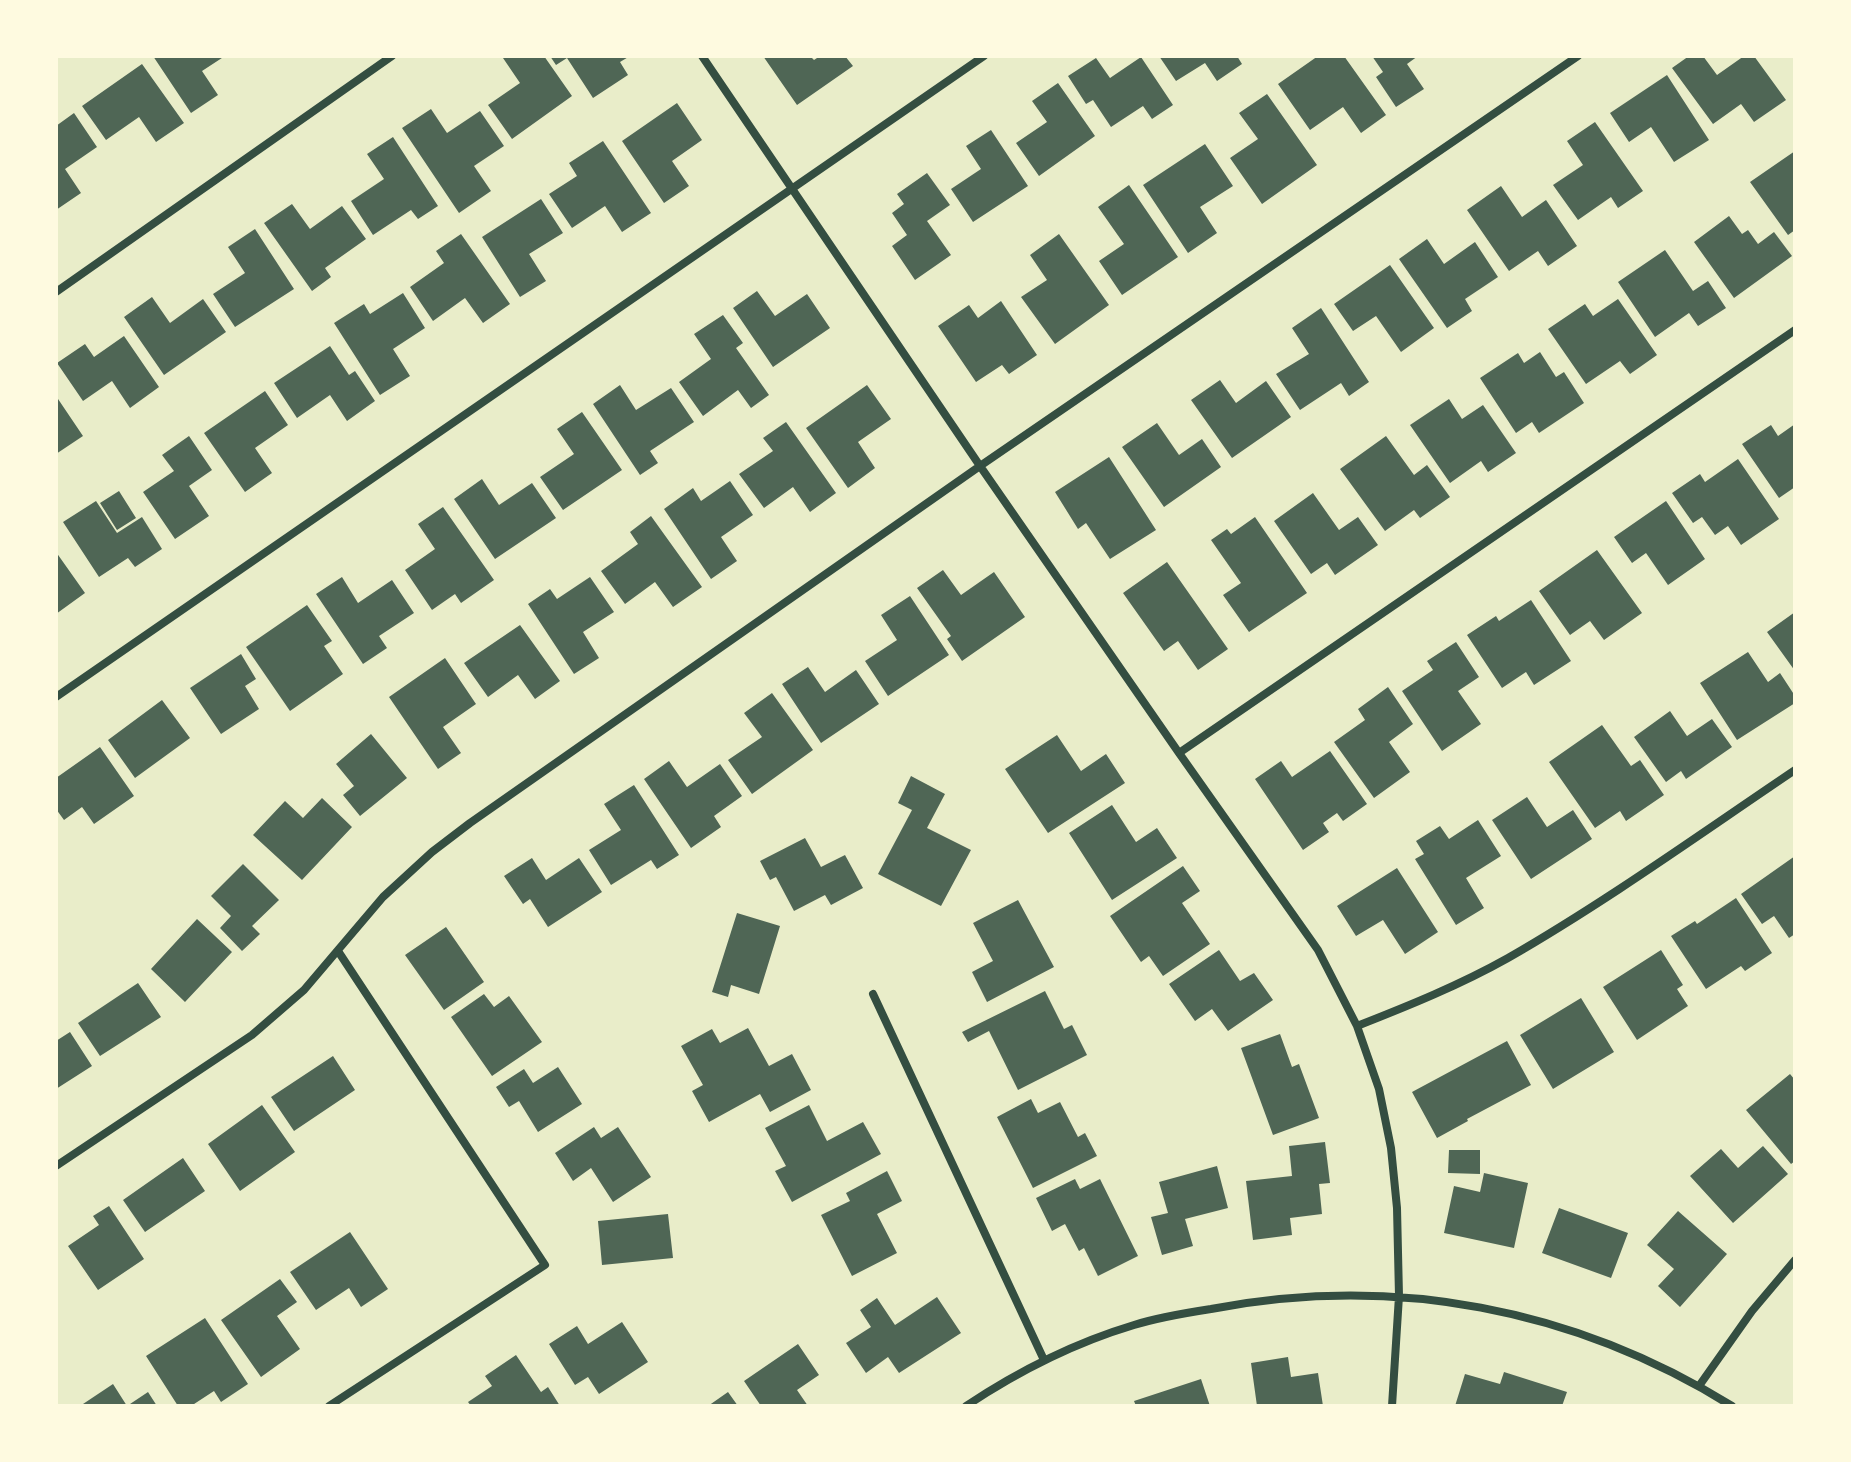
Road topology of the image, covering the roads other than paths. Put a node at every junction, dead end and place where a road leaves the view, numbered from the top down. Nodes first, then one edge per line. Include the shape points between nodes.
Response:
1 (392, 56) edge
2 (702, 56) edge
3 (984, 56) edge
4 (1578, 56) edge
5 (791, 189) junction
6 (56, 292) edge
7 (1795, 330) edge
8 (980, 466) junction
9 (56, 697) edge
10 (1179, 753) junction
11 (1795, 770) edge
12 (338, 951) junction
13 (873, 994) dead end
14 (1357, 1026) junction
15 (56, 1166) edge
16 (1795, 1260) edge
17 (1399, 1296) junction
18 (1044, 1360) junction
19 (1699, 1386) junction
20 (329, 1406) edge
21 (966, 1406) edge
22 (1392, 1406) edge
23 (1732, 1406) edge

1 - 6 street
2 - 5 street
3 - 5 street
4 - 8 street
5 - 8 street
5 - 9 street
7 - 10 street
8 - 10 street
8 - 12 street via 445,842 383,897
10 - 14 street via 1318,950
11 - 14 street via 1505,959
12 - 15 street via 304,990 252,1035
12 - 20 street via 545,1265
13 - 18 street
14 - 17 street via 1379,1089 1391,1148
16 - 19 street
17 - 18 street via 1327,1294 1252,1301 1135,1324
17 - 19 street via 1525,1316 1643,1357
17 - 22 street
18 - 21 street
19 - 23 street

